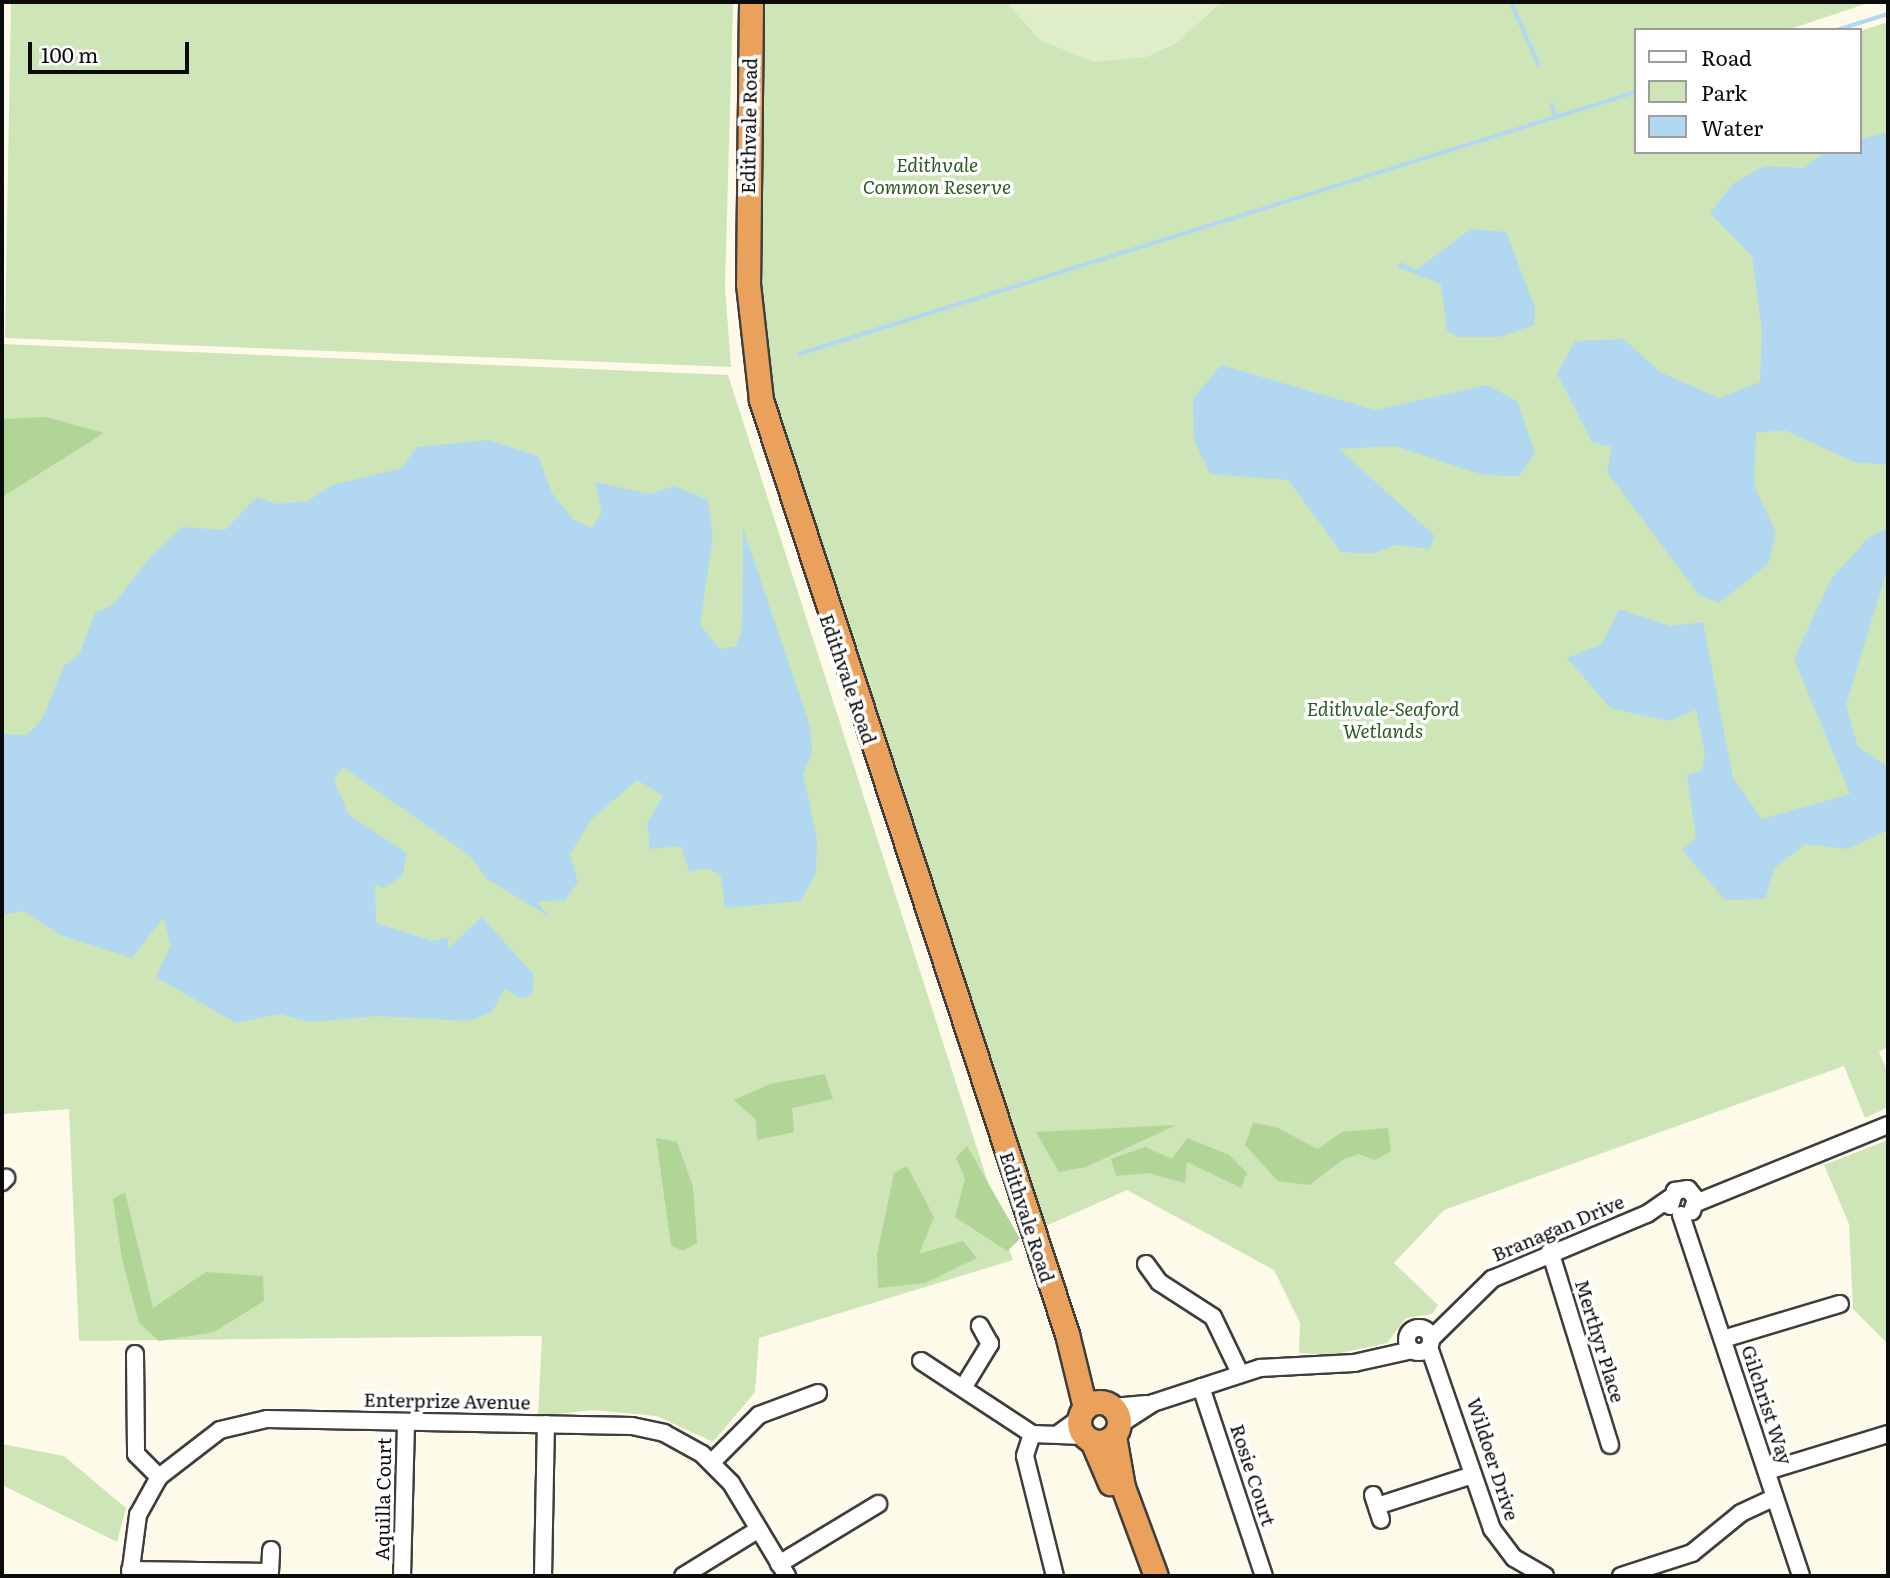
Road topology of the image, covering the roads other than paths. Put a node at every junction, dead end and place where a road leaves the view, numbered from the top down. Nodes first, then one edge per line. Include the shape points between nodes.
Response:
1 (751, 2) edge
2 (1888, 1125) edge
3 (1684, 1205) junction
4 (1550, 1251) junction
5 (1146, 1264) dead end
6 (1840, 1304) dead end
7 (981, 1325) dead end
8 (1723, 1339) junction
9 (1421, 1342) junction
10 (135, 1354) dead end
11 (921, 1361) dead end
12 (1240, 1373) junction
13 (1201, 1387) junction
14 (962, 1388) junction
15 (818, 1394) dead end
16 (406, 1422) junction
17 (1098, 1422) junction
18 (546, 1424) junction
19 (1032, 1434) junction
20 (1888, 1434) edge
21 (1610, 1445) dead end
22 (712, 1462) junction
23 (1767, 1471) junction
24 (1473, 1475) junction
25 (159, 1477) junction
26 (1773, 1498) junction
27 (878, 1503) dead end
28 (1377, 1507) dead end
29 (759, 1529) junction
30 (271, 1550) dead end
31 (783, 1570) edge
32 (130, 1573) edge
33 (1539, 1575) edge
34 (402, 1576) edge
35 (543, 1576) edge
36 (682, 1576) edge
37 (1054, 1576) edge
38 (1140, 1576) edge
39 (1156, 1576) edge
40 (1264, 1576) edge
41 (1621, 1576) edge
42 (1801, 1576) edge

1 - 17 highway, Edithvale Road via 748,284 761,400
2 - 3 street, Branagan Drive
3 - 4 street, Branagan Drive via 1647,1214
3 - 8 street, Gilchrist Way
4 - 9 street, Branagan Drive via 1492,1279
4 - 21 street, Merthyr Place
5 - 12 street via 1159,1282 1213,1317
6 - 8 street
7 - 14 street via 990,1344
8 - 23 street, Gilchrist Way
9 - 12 street, Branagan Drive via 1376,1359
9 - 24 street, Wildoer Drive via 1441,1375
10 - 25 street via 135,1454
11 - 14 street
12 - 13 street, Branagan Drive
13 - 17 street, Branagan Drive
13 - 40 street, Rosie Court
14 - 19 street
15 - 22 street via 759,1415
16 - 18 street, Enterprize Avenue
16 - 25 street, Enterprize Avenue via 241,1423 196,1443
16 - 34 street, Aquilla Court
17 - 19 street, Branagan Drive via 1058,1434
17 - 38 highway, Edithvale Road
17 - 39 highway, Edithvale Road
18 - 22 street, Enterprize Avenue via 643,1428 684,1443
18 - 35 street
19 - 37 street via 1024,1456
20 - 23 street
22 - 29 street, Enterprize Avenue
23 - 26 street, Gilchrist Way
24 - 28 street
24 - 33 street, Wildoer Drive via 1499,1541
25 - 32 street, Enterprize Avenue via 138,1515
26 - 41 street via 1741,1513 1692,1553
26 - 42 street, Gilchrist Way
27 - 31 street
29 - 31 street, Enterprize Avenue
29 - 36 street
30 - 32 street via 270,1572

